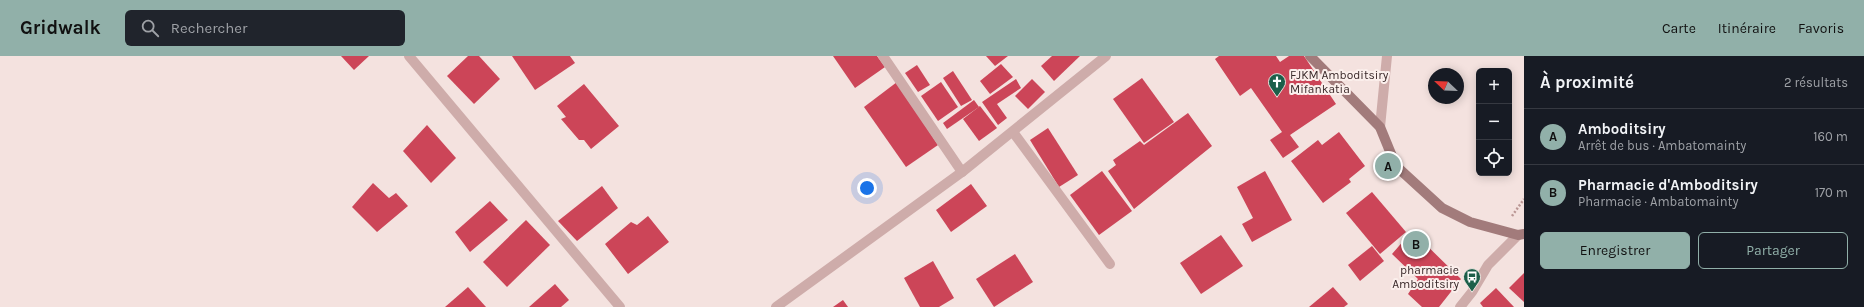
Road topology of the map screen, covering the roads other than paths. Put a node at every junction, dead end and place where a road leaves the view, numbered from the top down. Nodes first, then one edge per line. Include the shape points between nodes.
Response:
1 (409, 56) edge
2 (884, 56) edge
3 (1106, 56) edge
4 (1310, 56) edge
5 (1387, 56) edge
6 (1380, 127) junction
7 (1012, 132) junction
8 (962, 172) junction
9 (1521, 235) edge
10 (1110, 264) dead end
11 (620, 307) edge
12 (776, 307) edge
13 (1460, 307) edge

1 - 11 street
2 - 8 street
3 - 7 street
4 - 6 main road
5 - 6 street
6 - 9 main road via 1396,166 1442,208 1470,222
7 - 8 street
7 - 10 street
8 - 12 street
9 - 13 street via 1488,265

